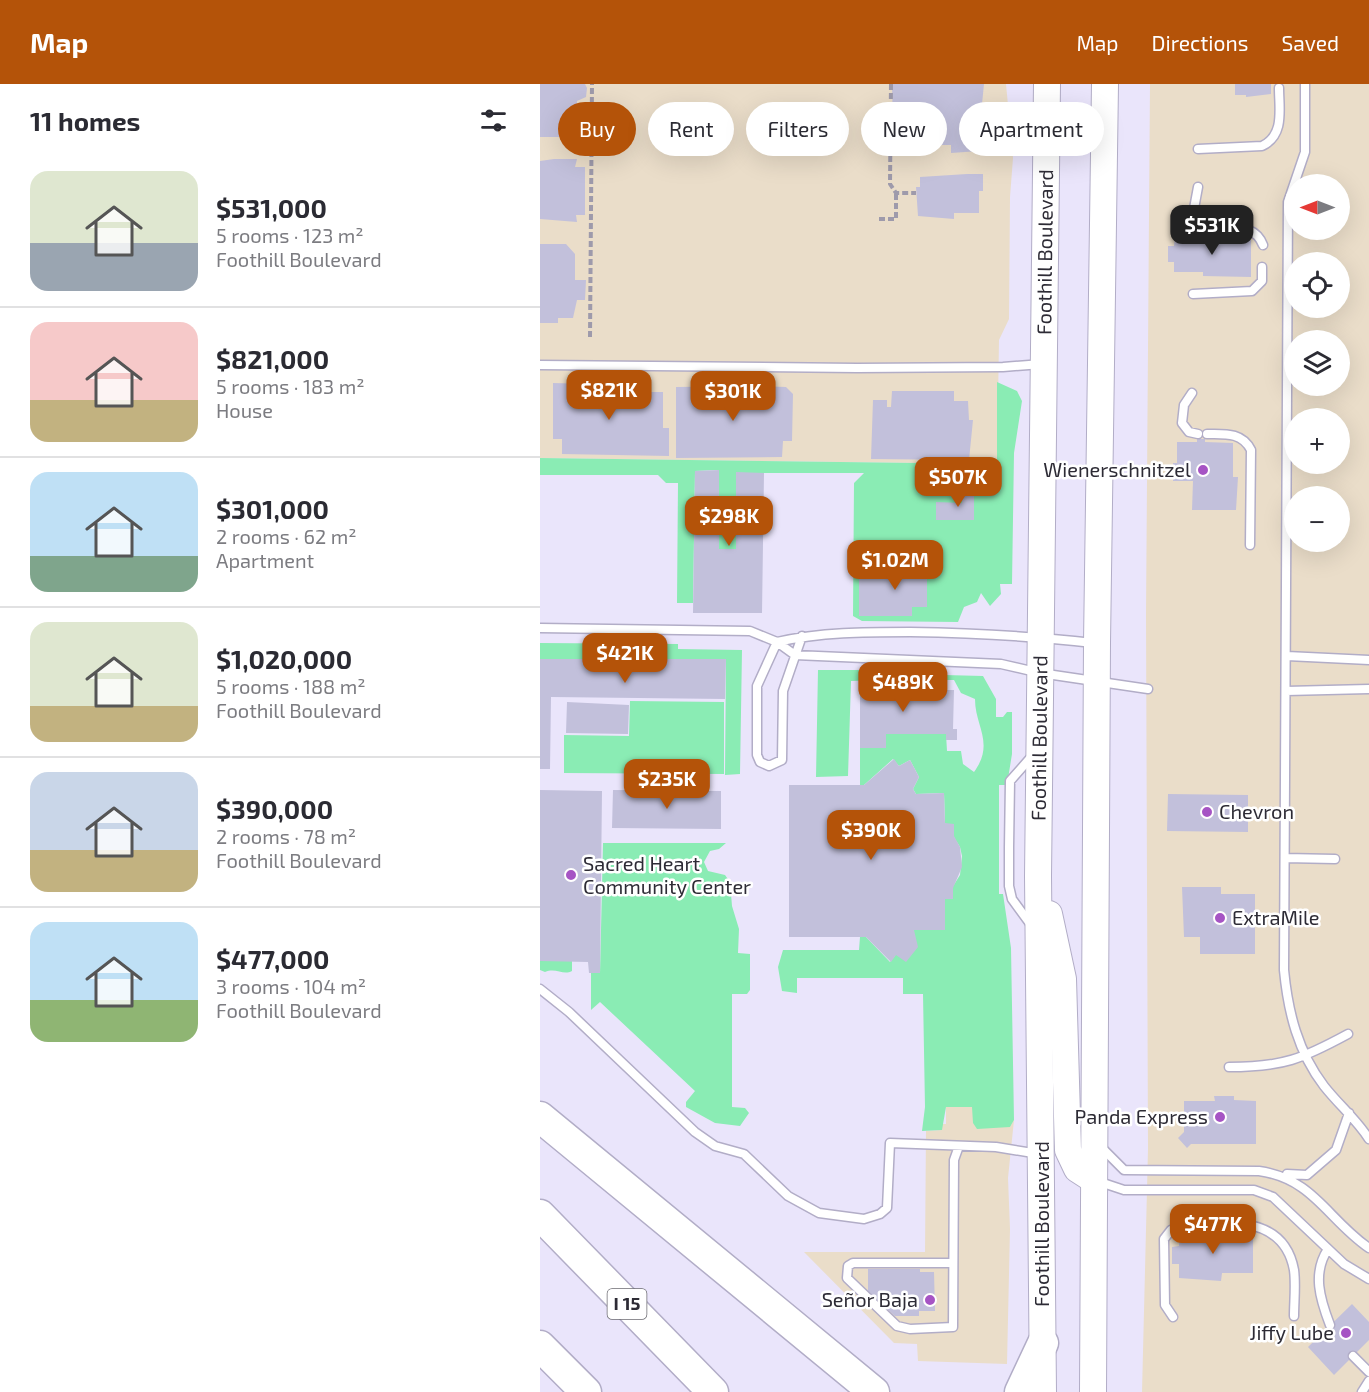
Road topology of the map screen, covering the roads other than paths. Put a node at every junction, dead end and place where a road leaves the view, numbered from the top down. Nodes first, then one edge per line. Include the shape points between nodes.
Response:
1 (1047, 84) edge
2 (1105, 84) edge
3 (1305, 84) edge
4 (1279, 88) dead end
5 (1198, 148) dead end
6 (1198, 187) dead end
7 (1224, 227) dead end
8 (1205, 228) dead end
9 (1263, 245) dead end
10 (1262, 267) dead end
11 (1193, 294) dead end
12 (1042, 364) junction
13 (540, 365) edge
14 (1192, 393) dead end
15 (1250, 545) dead end
16 (540, 628) edge
17 (802, 636) junction
18 (1040, 637) junction
19 (777, 642) junction
20 (1097, 643) junction
21 (795, 655) junction
22 (1287, 656) junction
23 (1369, 660) edge
24 (1040, 673) junction
25 (1097, 681) junction
26 (1148, 688) dead end
27 (1369, 689) edge
28 (1286, 691) junction
29 (1039, 747) junction
30 (1285, 858) junction
31 (1335, 859) dead end
32 (1038, 876) junction
33 (1039, 935) junction
34 (540, 989) edge
35 (1348, 1034) dead end
36 (1307, 1056) junction
37 (1229, 1067) dead end
38 (1349, 1113) junction
39 (540, 1118) edge
40 (1369, 1139) edge
41 (1094, 1141) junction
42 (958, 1146) junction
43 (1042, 1155) junction
44 (1279, 1174) junction
45 (1094, 1180) junction
46 (540, 1215) edge
47 (1369, 1248) edge
48 (1328, 1249) junction
49 (953, 1263) junction
50 (1369, 1279) edge
51 (1294, 1316) dead end
52 (1173, 1317) dead end
53 (1330, 1325) dead end
54 (1043, 1343) junction
55 (540, 1347) edge
56 (1353, 1356) dead end
57 (1369, 1372) edge
58 (1369, 1381) edge
59 (586, 1392) edge
60 (713, 1392) edge
61 (874, 1392) edge
62 (1020, 1392) edge
63 (1043, 1392) edge
64 (1093, 1392) edge
65 (1362, 1392) edge

1 - 12 main road, Foothill Boulevard
2 - 20 main road
3 - 22 lane via 1305,152 1288,202
4 - 5 lane via 1279,128 1269,143
6 - 8 lane via 1194,224
7 - 9 lane via 1251,230 1259,235
10 - 11 lane via 1262,281 1252,291
12 - 13 lane via 857,368
12 - 18 main road, Foothill Boulevard
14 - 15 lane via 1184,405 1182,423 1188,432 1240,436 1251,450
16 - 19 lane via 750,631
17 - 18 lane via 852,632
17 - 19 lane
17 - 21 lane
18 - 20 lane
18 - 24 main road, Foothill Boulevard
19 - 21 lane
19 - 21 lane via 757,686 757,755 760,762 769,766 782,760 783,692
20 - 25 main road
21 - 24 lane via 1001,664
22 - 23 lane
22 - 28 lane
24 - 25 lane
24 - 29 main road, Foothill Boulevard
25 - 26 lane
25 - 41 main road
27 - 28 lane
28 - 30 lane
29 - 32 main road, Foothill Boulevard
29 - 33 lane via 1010,781 1009,848 1012,899
30 - 31 lane
30 - 36 lane via 1287,1004 1296,1037
32 - 33 main road, Foothill Boulevard
32 - 45 main road via 1063,979 1068,1150 1077,1169
33 - 43 main road, Foothill Boulevard
34 - 42 lane via 694,1132 715,1146 744,1154 788,1196 828,1216 864,1219 887,1208 890,1143
35 - 36 lane
36 - 37 lane via 1267,1067
36 - 38 lane via 1323,1085
38 - 40 lane
38 - 44 lane via 1336,1150 1319,1166 1307,1175
39 - 61 highway
41 - 44 lane via 1124,1170
41 - 45 main road
42 - 43 lane via 996,1147
42 - 49 lane via 954,1160
43 - 54 main road, Foothill Boulevard
44 - 47 lane via 1306,1188
45 - 48 lane via 1124,1190 1254,1190 1273,1197
45 - 64 main road
46 - 60 highway, I 15
48 - 50 lane
48 - 53 lane via 1319,1262 1319,1298
49 - 49 lane via 853,1263 847,1278 897,1326 953,1327
51 - 52 lane via 1294,1270 1285,1247 1255,1224 1210,1224 1171,1230 1164,1239 1165,1305
54 - 62 highway
54 - 63 main road, Foothill Boulevard
55 - 59 highway
56 - 57 lane
58 - 65 lane

